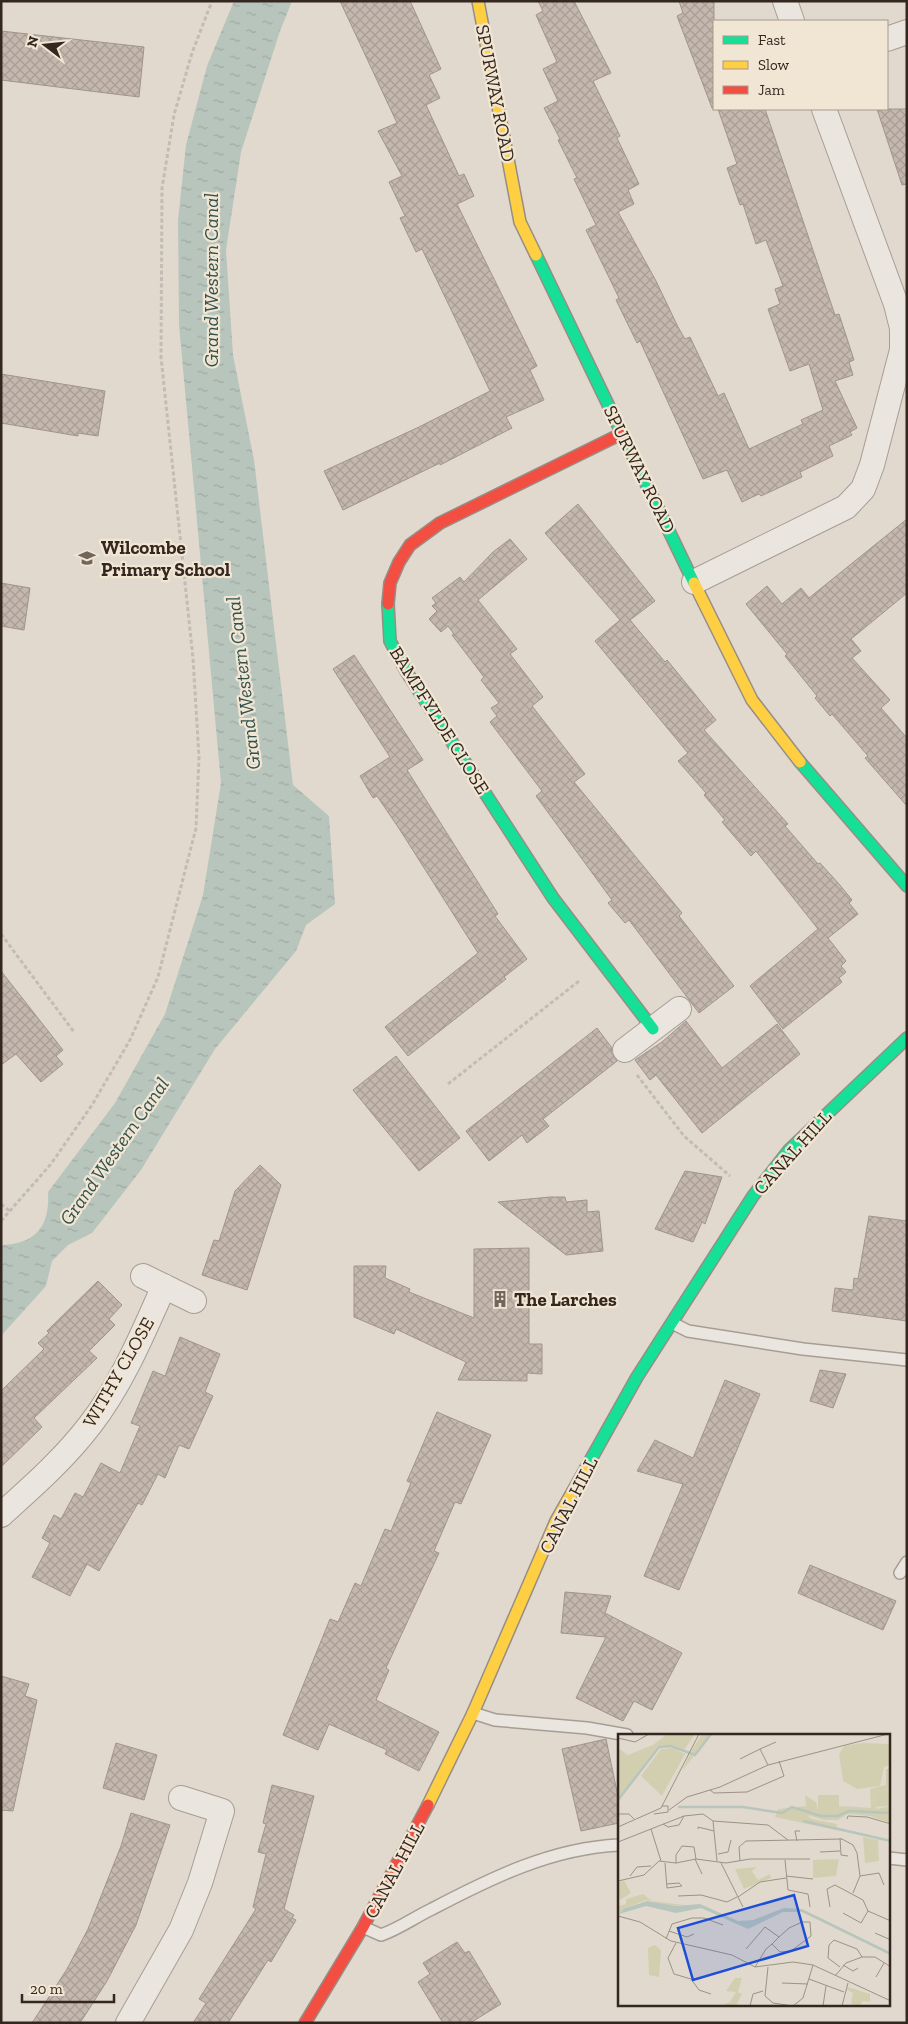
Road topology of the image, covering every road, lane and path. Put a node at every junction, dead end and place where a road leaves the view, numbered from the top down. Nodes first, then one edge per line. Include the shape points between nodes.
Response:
1 (212, 1) edge
2 (478, 1) edge
3 (785, 1) edge
4 (792, 20) edge
5 (907, 32) edge
6 (888, 39) edge
7 (824, 110) edge
8 (623, 433) junction
9 (694, 582) junction
10 (907, 886) edge
11 (1, 934) edge
12 (602, 962) junction
13 (679, 1009) dead end
14 (653, 1029) junction
15 (74, 1032) dead end
16 (907, 1038) edge
17 (624, 1050) joint
18 (448, 1084) dead end
19 (753, 1196) junction
20 (1, 1204) edge
21 (11, 1212) junction
22 (1, 1221) edge
23 (143, 1276) dead end
24 (164, 1286) junction
25 (194, 1301) dead end
26 (671, 1322) junction
27 (907, 1360) edge
28 (1, 1515) edge
29 (907, 1562) edge
30 (900, 1572) dead end
31 (474, 1713) junction
32 (621, 1734) edge
33 (181, 1798) dead end
34 (618, 1845) edge
35 (890, 1858) edge
36 (907, 1860) edge
37 (364, 1928) junction
38 (128, 2023) edge
39 (306, 2023) edge

1 - 21 path via 192,53 174,115 162,198 162,357 193,658 199,757 196,828 158,977 130,1040 52,1164
2 - 8 street, SPURWAY ROAD via 520,222
3 - 4 street
5 - 6 street
7 - 9 street via 902,328 902,350 872,465 863,489 846,507
8 - 9 street, SPURWAY ROAD
8 - 12 street, BAMPFYLDE CLOSE via 440,523 410,545 390,583 387,613 390,641 406,671 554,898
9 - 10 street, SPURWAY ROAD via 752,700 785,744
11 - 15 path
12 - 14 street, BAMPFYLDE CLOSE
12 - 18 path
13 - 14 street
14 - 17 street
16 - 19 street, CANAL HILL via 789,1150
17 - 19 path via 625,1059 684,1136
19 - 26 street, CANAL HILL
20 - 21 path
21 - 22 path
23 - 24 street
24 - 25 street
24 - 28 street, WITHY CLOSE via 140,1340 91,1424 66,1454
26 - 27 lane via 688,1331 804,1349
26 - 31 street, CANAL HILL via 556,1521
29 - 30 lane
31 - 32 lane via 495,1720
31 - 37 street, CANAL HILL
33 - 38 street via 222,1811 200,1883 181,1930
34 - 37 lane via 553,1855 501,1875 381,1935
35 - 36 lane
37 - 39 street, CANAL HILL

